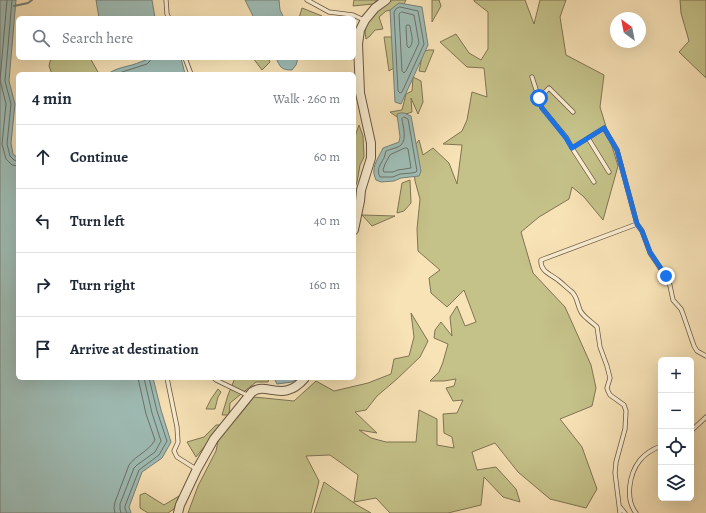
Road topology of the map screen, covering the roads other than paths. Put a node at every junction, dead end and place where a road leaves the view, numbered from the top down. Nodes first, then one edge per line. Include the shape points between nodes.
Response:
1 (166, 0) edge
2 (307, 0) edge
3 (386, 0) edge
4 (168, 16) edge
5 (355, 16) edge
6 (356, 16) edge
7 (365, 20) junction
8 (186, 60) edge
9 (190, 72) edge
10 (532, 77) dead end
11 (539, 98) junction
12 (573, 112) dead end
13 (588, 138) junction
14 (572, 148) junction
15 (609, 172) dead end
16 (594, 182) dead end
17 (356, 220) edge
18 (637, 224) junction
19 (706, 356) edge
20 (167, 380) edge
21 (216, 380) edge
22 (303, 380) edge
23 (249, 396) junction
24 (706, 417) edge
25 (693, 429) edge
26 (658, 447) edge
27 (197, 469) junction
28 (619, 506) junction
29 (178, 513) edge
30 (620, 513) edge
31 (625, 513) edge
32 (636, 513) edge

1 - 4 lane
2 - 5 lane via 329,12
3 - 7 street
6 - 7 lane
7 - 17 street via 358,44 360,93 372,143 371,158 361,190
8 - 9 lane
10 - 11 lane
11 - 12 lane via 549,88
11 - 14 lane via 542,108
13 - 14 lane
13 - 15 lane
13 - 18 lane via 604,128 617,150
14 - 16 lane
18 - 19 lane via 650,252 669,281 673,300 681,309 694,346
18 - 28 lane via 541,260 543,269 575,295 582,314 597,327 600,348 610,378 608,391 624,405 626,411 625,429 615,473
20 - 27 lane via 177,427 178,442 174,451 177,458
21 - 23 lane
22 - 23 street via 290,390 280,392 256,389
23 - 27 street via 214,439
24 - 25 lane
26 - 32 lane via 650,451 635,468 630,492
27 - 29 street
28 - 30 lane
28 - 31 lane

